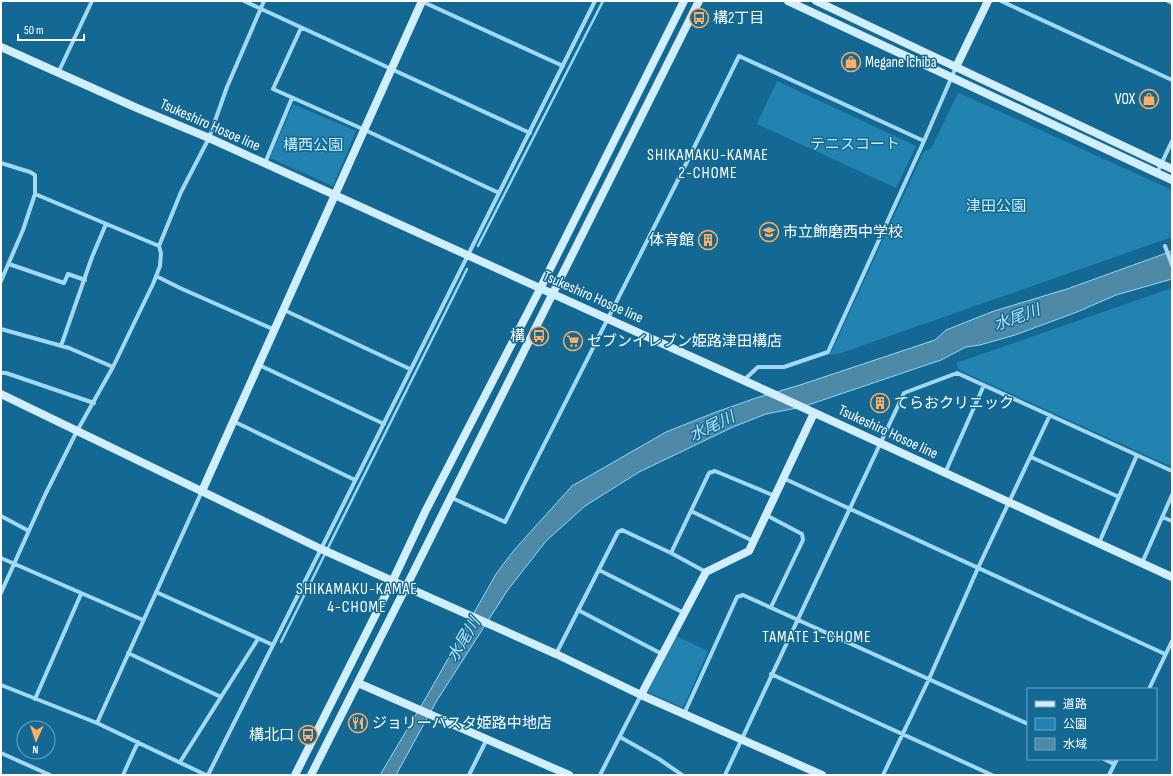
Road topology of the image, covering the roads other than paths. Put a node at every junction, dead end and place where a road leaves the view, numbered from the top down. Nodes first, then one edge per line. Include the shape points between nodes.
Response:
1 (92, 1) edge
2 (244, 1) edge
3 (264, 1) edge
4 (422, 1) edge
5 (595, 1) edge
6 (684, 1) edge
7 (699, 1) edge
8 (788, 1) edge
9 (816, 1) edge
10 (988, 1) edge
11 (1001, 1) edge
12 (1168, 1) edge
13 (1172, 3) edge
14 (261, 9) junction
15 (301, 28) junction
16 (1, 48) edge
17 (563, 66) junction
18 (956, 67) junction
19 (392, 69) junction
20 (58, 74) junction
21 (951, 78) junction
22 (1172, 80) edge
23 (292, 98) junction
24 (365, 130) junction
25 (530, 133) junction
26 (209, 138) junction
27 (924, 141) junction
28 (1172, 141) edge
29 (1167, 151) junction
30 (1172, 153) edge
31 (1, 163) edge
32 (265, 164) junction
33 (1161, 164) junction
34 (1172, 169) edge
35 (1157, 173) junction
36 (1172, 180) edge
37 (499, 193) junction
38 (34, 194) junction
39 (335, 196) junction
40 (106, 224) junction
41 (159, 246) junction
42 (1165, 246) dead end
43 (468, 256) junction
44 (9, 264) junction
45 (1172, 265) edge
46 (156, 276) junction
47 (85, 280) junction
48 (1, 281) edge
49 (540, 289) junction
50 (553, 295) junction
51 (284, 310) junction
52 (607, 319) junction
53 (1, 329) edge
54 (275, 330) junction
55 (61, 346) junction
56 (259, 365) junction
57 (113, 367) junction
58 (410, 369) junction
59 (1, 373) edge
60 (744, 380) junction
61 (984, 385) junction
62 (1, 394) edge
63 (94, 403) junction
64 (814, 413) junction
65 (1050, 415) junction
66 (234, 421) junction
67 (384, 424) junction
68 (77, 431) junction
69 (880, 443) junction
70 (1137, 455) junction
71 (1031, 457) junction
72 (1172, 471) edge
73 (945, 473) junction
74 (783, 478) junction
75 (355, 480) junction
76 (202, 491) junction
77 (1172, 495) edge
78 (774, 496) junction
79 (450, 497) junction
80 (1119, 497) junction
81 (1010, 503) junction
82 (849, 509) junction
83 (691, 511) junction
84 (766, 515) junction
85 (1, 516) edge
86 (1162, 517) junction
87 (1172, 521) edge
88 (29, 530) junction
89 (754, 542) junction
90 (1098, 544) junction
91 (321, 549) junction
92 (671, 553) junction
93 (1, 558) edge
94 (1142, 563) junction
95 (14, 564) junction
96 (978, 568) junction
97 (599, 570) junction
98 (706, 572) junction
99 (1172, 577) edge
100 (393, 580) junction
101 (406, 587) junction
102 (156, 592) junction
103 (1, 593) edge
104 (81, 594) junction
105 (771, 607) junction
106 (578, 610) junction
107 (684, 613) junction
108 (144, 620) junction
109 (797, 620) junction
110 (258, 639) junction
111 (1172, 641) edge
112 (273, 645) junction
113 (128, 654) junction
114 (556, 654) junction
115 (663, 654) junction
116 (1165, 654) junction
117 (771, 674) junction
118 (929, 679) junction
119 (358, 683) junction
120 (1, 685) edge
121 (1149, 688) edge
122 (641, 695) junction
123 (222, 697) junction
124 (35, 698) junction
125 (684, 714) junction
126 (97, 723) junction
127 (1027, 724) edge
128 (902, 734) junction
129 (620, 737) junction
130 (487, 738) junction
131 (741, 740) junction
132 (138, 742) junction
133 (1, 753) edge
134 (1106, 760) edge
135 (1116, 760) edge
136 (180, 762) junction
137 (1114, 764) junction
138 (50, 775) edge
139 (123, 775) edge
140 (207, 775) edge
141 (295, 775) edge
142 (311, 775) edge
143 (469, 775) edge
144 (569, 775) edge
145 (600, 775) edge
146 (682, 775) edge
147 (724, 775) edge
148 (822, 775) edge
149 (883, 775) edge
150 (992, 775) edge
151 (1109, 775) edge

1 - 20 street
2 - 14 street
3 - 14 street
4 - 17 street
4 - 19 street
5 - 17 street
6 - 49 street
7 - 50 street
8 - 21 street
9 - 18 street
10 - 18 street
11 - 22 street
12 - 13 street
14 - 15 street
14 - 26 street
15 - 19 street
15 - 23 street via 273,89
16 - 20 street, Tsukeshiro Hosoe line
17 - 25 street
18 - 21 street
18 - 33 street
19 - 24 street
19 - 25 street
20 - 26 street, Tsukeshiro Hosoe line
21 - 27 street
21 - 35 street
23 - 24 street
23 - 32 street
24 - 37 street
24 - 39 street
25 - 37 street
26 - 32 street, Tsukeshiro Hosoe line
26 - 41 street via 181,192
27 - 52 street via 739,56
27 - 60 street via 828,352 784,367 758,367
28 - 29 street
29 - 30 street
29 - 33 street
31 - 38 street via 35,175
32 - 39 street, Tsukeshiro Hosoe line
33 - 34 street
33 - 35 street
35 - 36 street
37 - 43 street
38 - 40 street
38 - 44 street
39 - 43 street, Tsukeshiro Hosoe line
39 - 51 street
40 - 41 street
40 - 47 street
41 - 46 street via 161,260
42 - 45 street
43 - 49 street, Tsukeshiro Hosoe line
43 - 58 street
44 - 47 street via 64,283 68,274
44 - 48 street
46 - 54 street
46 - 57 street
47 - 55 street
49 - 50 street, Tsukeshiro Hosoe line
49 - 100 street via 426,510
50 - 52 street, Tsukeshiro Hosoe line
50 - 79 street
51 - 54 street
51 - 58 street
52 - 60 street, Tsukeshiro Hosoe line
52 - 79 street via 505,522
53 - 55 street
54 - 56 street
55 - 57 street
56 - 66 street
56 - 67 street
57 - 63 street
58 - 67 street
59 - 63 street
60 - 64 street, Tsukeshiro Hosoe line
61 - 65 street
61 - 69 street via 957,373 904,393
61 - 73 street
62 - 68 street
63 - 68 street
64 - 69 street, Tsukeshiro Hosoe line
64 - 74 street
65 - 70 street
65 - 71 street
66 - 75 street
66 - 76 street
67 - 75 street
68 - 76 street
68 - 88 street
69 - 73 street, Tsukeshiro Hosoe line
69 - 82 street
70 - 72 street
70 - 80 street
71 - 80 street
71 - 81 street
73 - 81 street, Tsukeshiro Hosoe line
74 - 78 street
74 - 82 street
75 - 91 street
76 - 91 street
76 - 102 street
77 - 86 street
78 - 83 street via 715,471 709,473
78 - 84 street
79 - 101 street
80 - 90 street
81 - 90 street, Tsukeshiro Hosoe line
81 - 96 street
82 - 96 street
82 - 109 street
83 - 89 street
83 - 92 street
84 - 89 street
84 - 105 street via 802,534 803,540
85 - 88 street
86 - 87 street
86 - 94 street
88 - 95 street
89 - 98 street via 748,551
90 - 94 street, Tsukeshiro Hosoe line
91 - 100 street
91 - 112 street
92 - 97 street via 622,530 618,532
92 - 98 street
93 - 95 street
94 - 99 street, Tsukeshiro Hosoe line
95 - 103 street
95 - 104 street
96 - 116 street
96 - 118 street
97 - 106 street
97 - 107 street
98 - 107 street
100 - 101 street
100 - 141 street
101 - 114 street
101 - 119 street
102 - 108 street
102 - 110 street
104 - 108 street
104 - 124 street
105 - 109 street
105 - 125 street via 743,595 737,597
106 - 114 street
106 - 115 street
107 - 115 street
108 - 113 street
109 - 117 street
109 - 118 street
110 - 112 street
110 - 123 street
111 - 116 street
112 - 140 street
113 - 123 street
113 - 126 street
114 - 122 street
115 - 122 street
116 - 121 street
117 - 128 street
117 - 131 street
118 - 127 street
118 - 128 street
119 - 130 street
119 - 142 street
120 - 124 street
122 - 125 street
122 - 129 street
123 - 136 street
124 - 126 street
125 - 131 street
126 - 132 street
128 - 149 street
128 - 150 street
129 - 145 street
129 - 146 street
130 - 143 street
130 - 144 street
131 - 147 street
131 - 148 street
132 - 136 street
132 - 139 street
133 - 138 street
134 - 137 street
135 - 137 street
136 - 140 street
137 - 151 street

